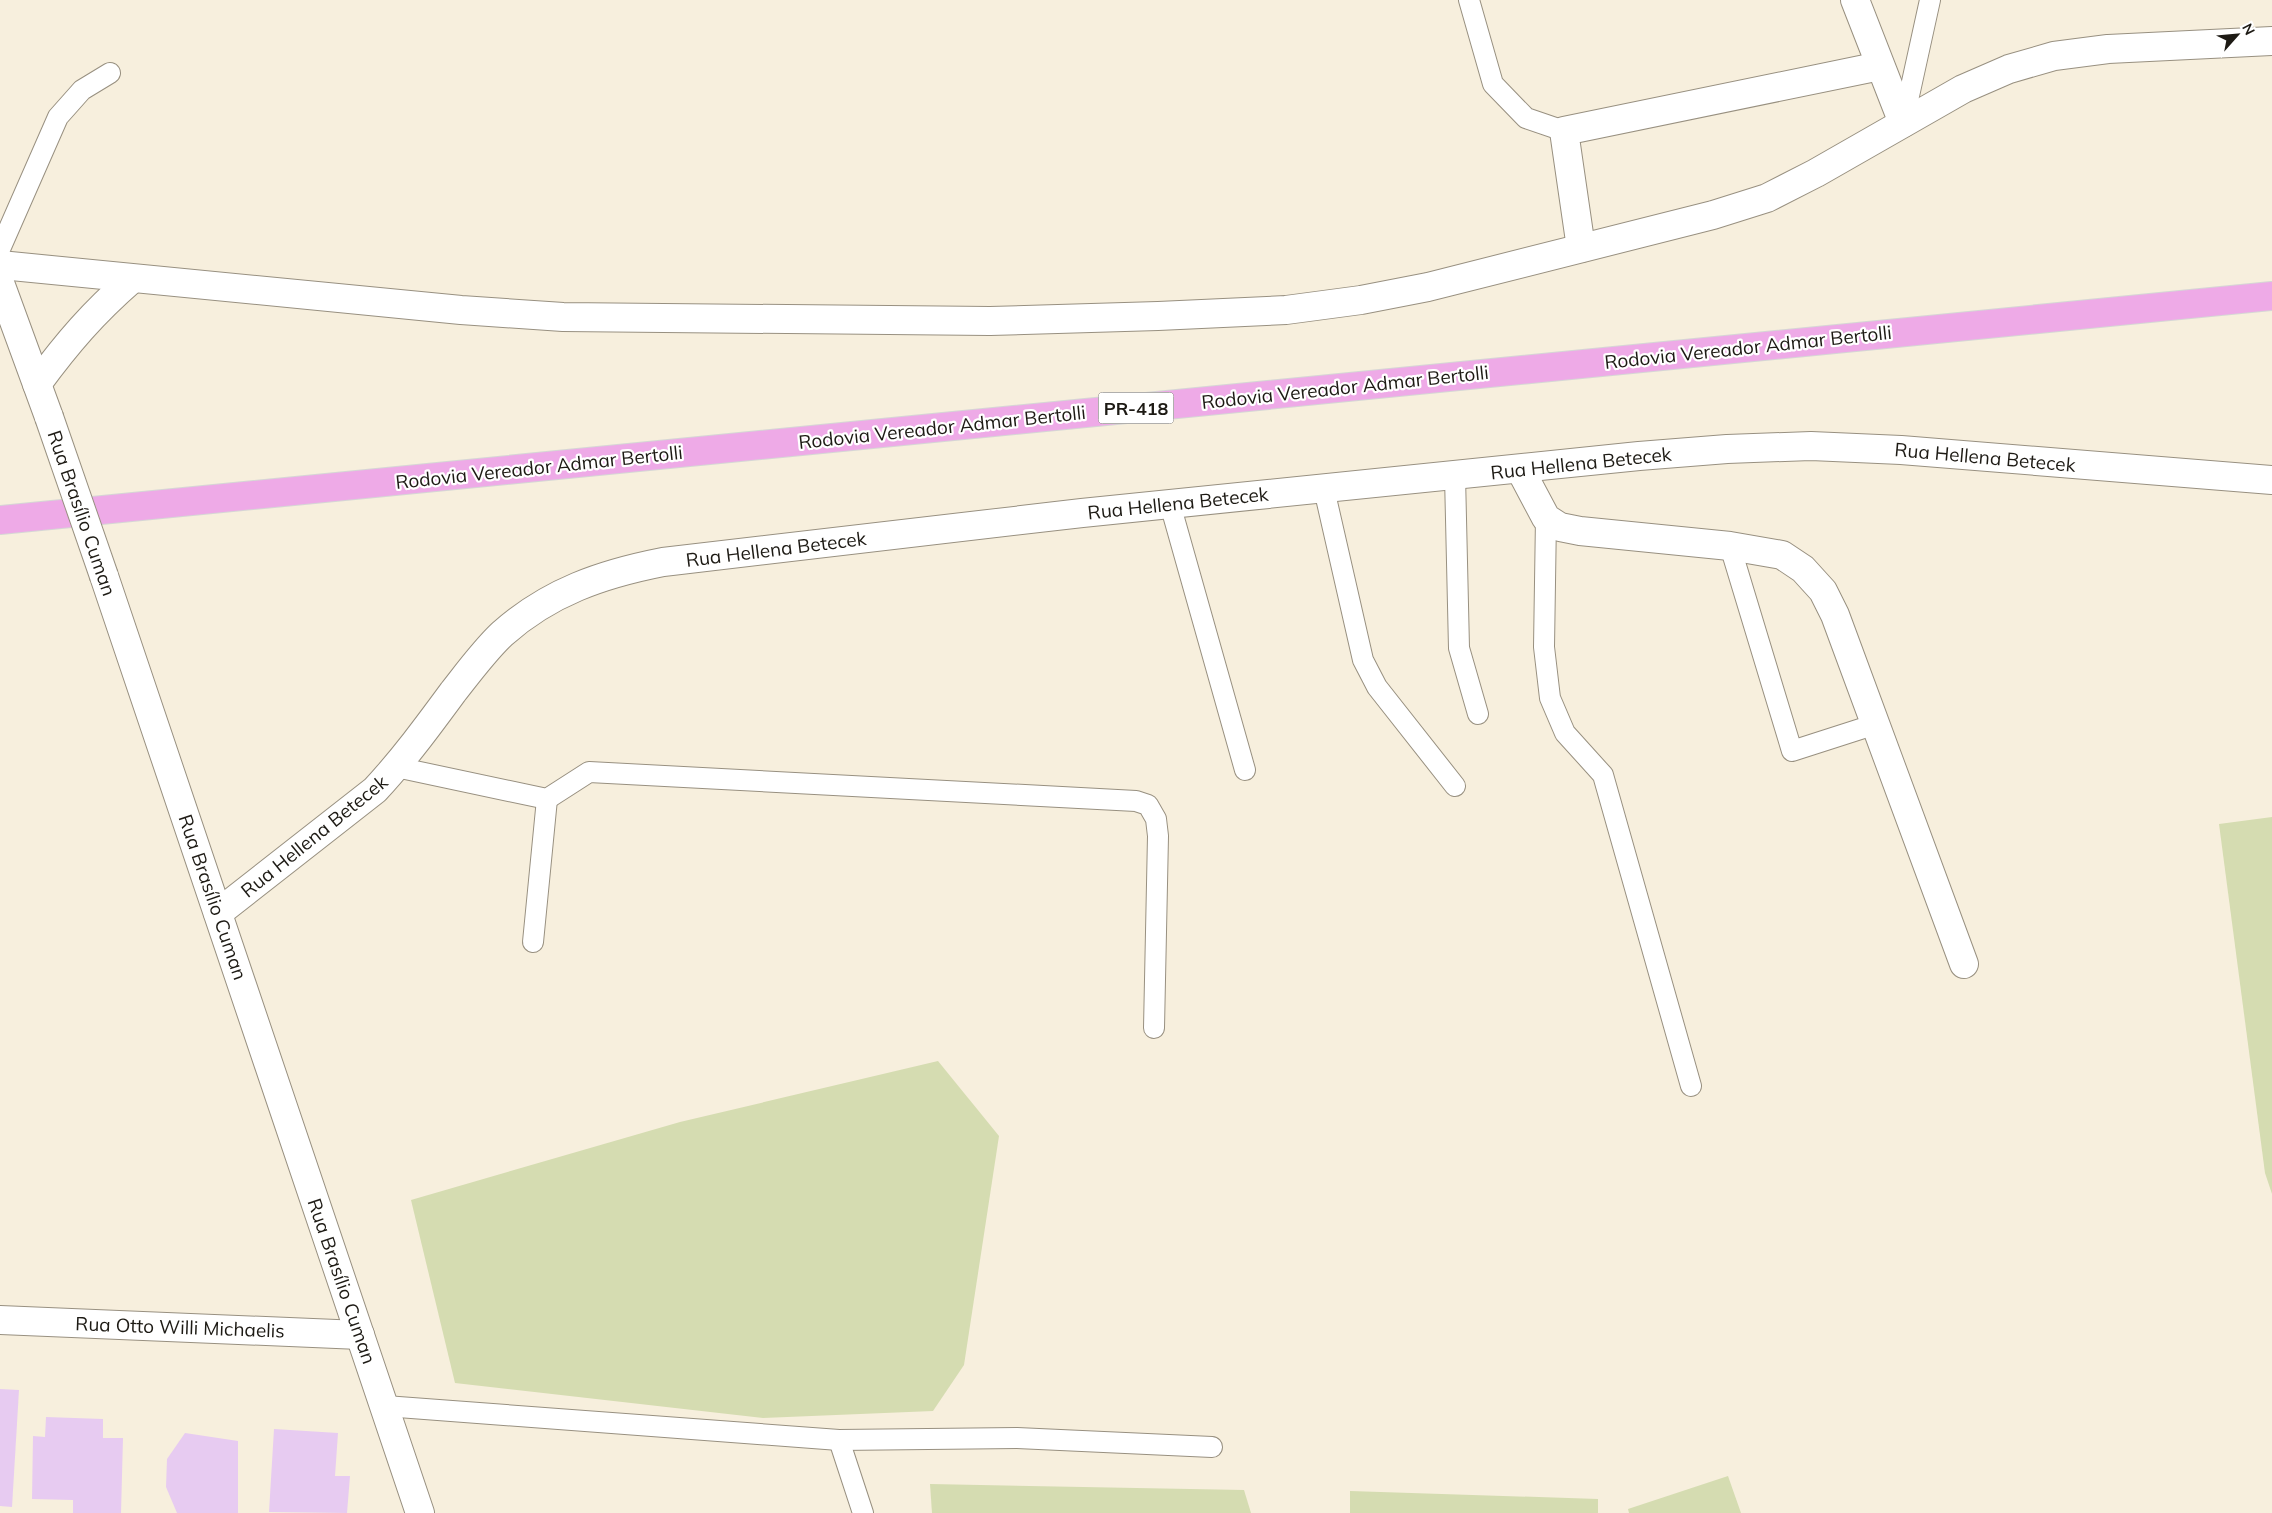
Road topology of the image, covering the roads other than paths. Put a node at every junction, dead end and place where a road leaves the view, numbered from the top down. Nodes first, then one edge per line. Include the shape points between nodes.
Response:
1 (1469, 0) edge
2 (1854, 0) edge
3 (1930, 0) edge
4 (2272, 41) edge
5 (1880, 66) junction
6 (110, 74) dead end
7 (1902, 124) junction
8 (1564, 131) junction
9 (0, 248) edge
10 (1581, 248) junction
11 (0, 265) edge
12 (132, 279) junction
13 (0, 283) edge
14 (2272, 296) edge
15 (37, 384) junction
16 (1520, 469) junction
17 (1455, 476) junction
18 (2272, 480) edge
19 (1324, 489) junction
20 (1170, 504) junction
21 (1546, 518) junction
22 (0, 520) edge
23 (1730, 546) junction
24 (1478, 714) dead end
25 (1876, 724) junction
26 (396, 767) junction
27 (1245, 770) dead end
28 (1455, 786) dead end
29 (547, 799) junction
30 (218, 913) junction
31 (533, 942) dead end
32 (1964, 964) dead end
33 (1154, 1028) dead end
34 (1691, 1086) dead end
35 (0, 1320) edge
36 (360, 1335) junction
37 (385, 1406) junction
38 (839, 1440) junction
39 (1212, 1447) dead end
40 (420, 1513) edge
41 (863, 1513) edge

1 - 8 lane via 1493,84 1526,118
2 - 5 street
3 - 7 lane
4 - 7 street via 2108,49 2054,56 2009,69
5 - 7 street
5 - 8 street
6 - 9 lane via 82,90 58,117
7 - 10 street via 1767,198
8 - 10 street
10 - 12 street via 1351,302 1276,310 1010,320 563,317
11 - 12 street
12 - 15 street via 68,342
13 - 15 street, Rua Brasílio Cuman
14 - 22 highway, Rodovia Vereador Admar Bertolli / PR-418
15 - 30 street, Rua Brasílio Cuman, bridge
16 - 17 street, Rua Hellena Betecek
16 - 18 street, Rua Hellena Betecek via 1668,453 1811,446 1901,450
16 - 21 street
17 - 19 street, Rua Hellena Betecek
17 - 24 lane via 1459,648
19 - 20 street, Rua Hellena Betecek
19 - 28 lane via 1363,660 1377,687
20 - 26 street, Rua Hellena Betecek via 663,562 582,583 538,607 502,634
20 - 27 lane
21 - 23 street via 1560,527 1580,531
21 - 34 lane via 1544,647 1550,698 1565,733 1603,775
23 - 25 street via 1782,555 1803,569 1823,591
23 - 25 lane via 1792,751
25 - 32 street
26 - 29 lane
26 - 30 street, Rua Hellena Betecek via 375,790
29 - 31 lane
29 - 33 lane via 589,772 1136,801 1148,805 1156,819 1158,836
30 - 36 street, Rua Brasílio Cuman
35 - 36 street, Rua Otto Willi Michaelis
36 - 37 street, Rua Brasílio Cuman
37 - 38 lane
37 - 40 street, Rua Brasílio Cuman
38 - 39 lane via 1017,1438
38 - 41 lane

